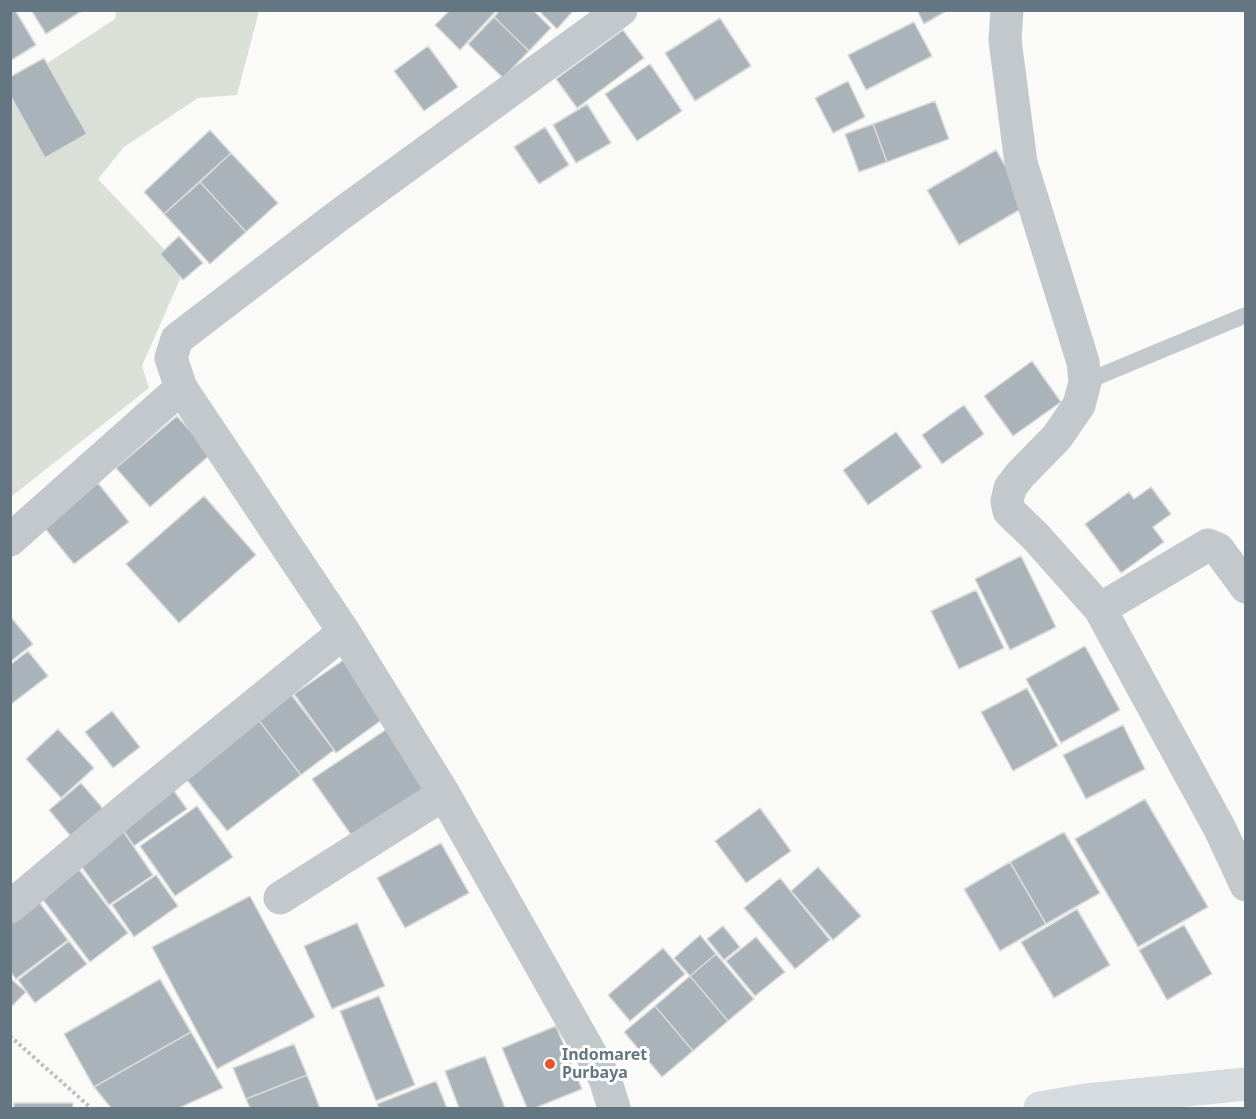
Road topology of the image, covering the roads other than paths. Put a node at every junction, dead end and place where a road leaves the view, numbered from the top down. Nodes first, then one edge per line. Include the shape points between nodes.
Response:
1 (621, 10) edge
2 (1007, 10) edge
3 (1245, 315) edge
4 (1085, 382) junction
5 (181, 388) junction
6 (10, 540) edge
7 (1245, 587) edge
8 (1100, 609) junction
9 (344, 632) junction
10 (444, 794) junction
11 (1245, 885) edge
12 (280, 898) dead end
13 (10, 907) edge
14 (1245, 1084) edge
15 (614, 1108) edge
16 (1040, 1108) edge

1 - 5 street via 177,339 171,358
2 - 4 street via 1005,40 1021,163 1083,362
3 - 4 lane
4 - 8 street via 1079,405 1057,437 1010,488 1006,501 1009,511
5 - 6 street
5 - 9 street
7 - 8 street via 1218,549 1208,545
8 - 11 street via 1220,829
9 - 10 street
9 - 13 street
10 - 12 street
10 - 15 street via 605,1079
14 - 16 main road

